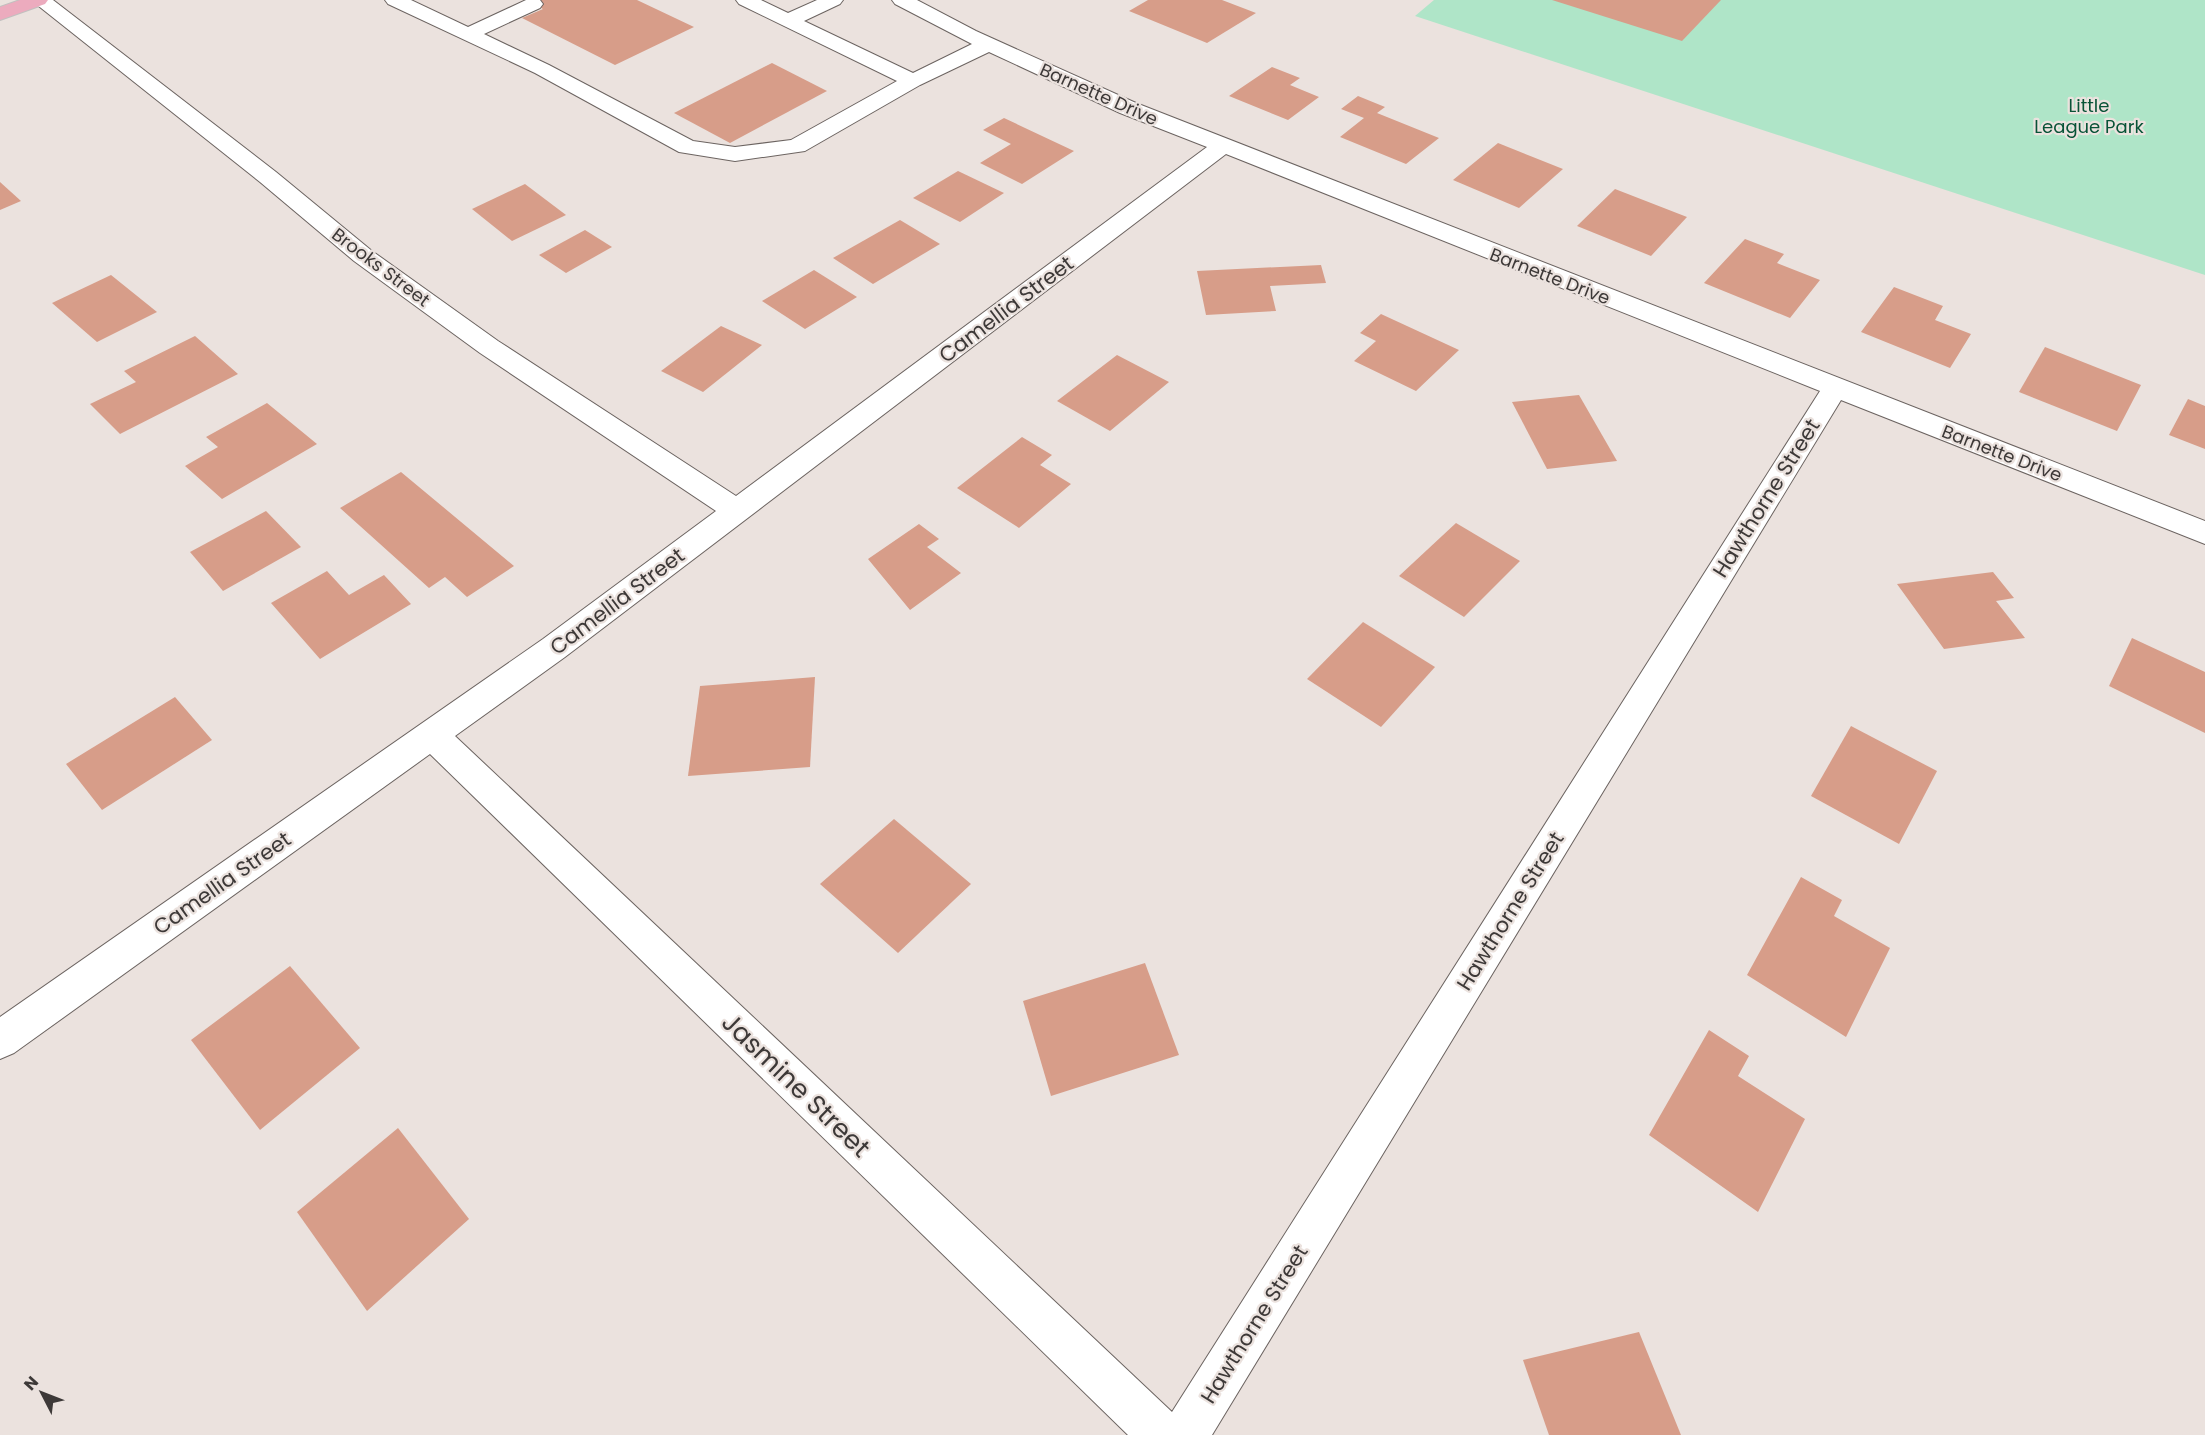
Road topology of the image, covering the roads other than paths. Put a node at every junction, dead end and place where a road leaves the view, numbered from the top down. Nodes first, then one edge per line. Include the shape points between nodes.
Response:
1 (39, 0) edge
2 (395, 0) edge
3 (746, 0) edge
4 (833, 0) edge
5 (902, 0) edge
6 (533, 4) dead end
7 (0, 14) edge
8 (789, 20) junction
9 (468, 34) junction
10 (988, 44) junction
11 (913, 81) junction
12 (1223, 146) junction
13 (1835, 388) junction
14 (738, 511) junction
15 (2205, 533) edge
16 (432, 735) junction
17 (0, 1040) edge
18 (1162, 1435) edge
19 (1185, 1435) edge

1 - 7 main road
1 - 14 street, Brooks Street via 268,177 363,256 489,347
2 - 9 street
3 - 8 street
4 - 8 street
5 - 10 street, Barnette Drive
6 - 9 street
8 - 11 street
9 - 11 street via 687,147 735,154 797,146
10 - 11 street
10 - 12 street, Barnette Drive
12 - 13 street, Barnette Drive
12 - 14 street, Camellia Street
13 - 15 street, Barnette Drive
13 - 19 street, Hawthorne Street
14 - 16 street, Camellia Street
16 - 17 street, Camellia Street
16 - 18 street, Jasmine Street

